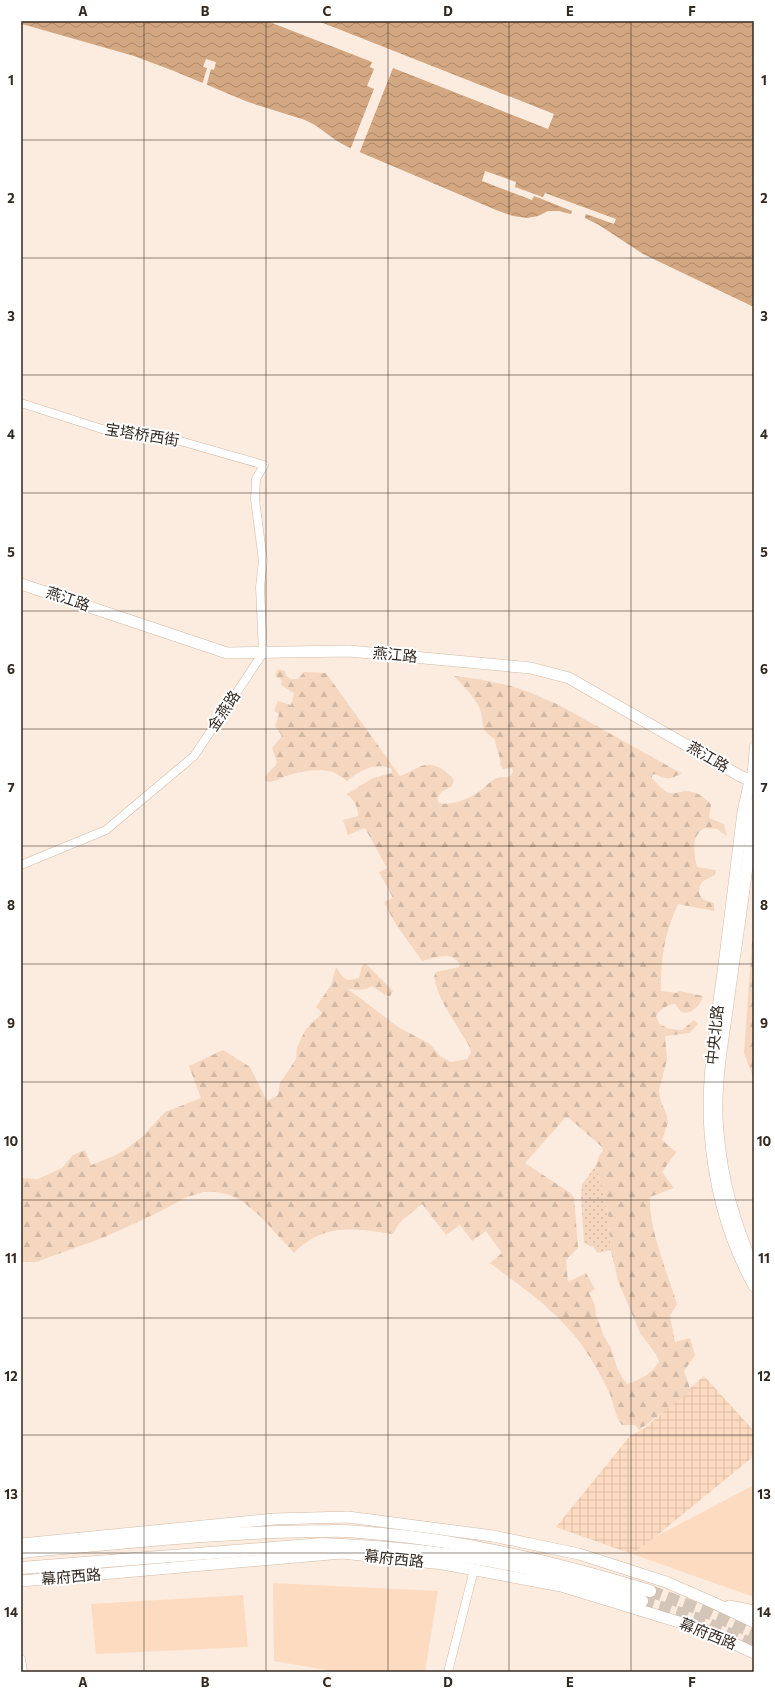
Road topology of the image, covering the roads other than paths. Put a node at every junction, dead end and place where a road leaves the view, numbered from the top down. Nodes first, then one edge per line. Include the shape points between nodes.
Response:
1 (21, 403) edge
2 (21, 584) edge
3 (21, 589) edge
4 (262, 655) junction
5 (754, 746) edge
6 (752, 784) edge
7 (754, 804) edge
8 (21, 864) edge
9 (754, 1269) edge
10 (754, 1286) edge
11 (21, 1544) edge
12 (21, 1552) edge
13 (21, 1568) edge
14 (474, 1570) junction
15 (21, 1581) edge
16 (650, 1591) tunnel mouth
17 (642, 1601) tunnel mouth
18 (714, 1603) junction
19 (754, 1611) edge
20 (754, 1622) edge
21 (754, 1653) edge
22 (21, 1659) edge
23 (23, 1672) edge
24 (448, 1672) edge

1 - 4 street, 宝塔桥西街 via 102,429 159,435 264,465 256,479 255,499 263,562 260,587
2 - 4 main road, 燕江路 via 227,653
3 - 4 main road via 226,657
4 - 6 main road, 燕江路 via 349,651 531,668 569,678
4 - 8 street, 金燕路 via 194,756 106,830
5 - 6 street, 中央北路
6 - 10 main road, 中央北路 via 743,812 713,1050 710,1132 724,1215
7 - 9 main road, 中央北路 via 721,1050 717,1102 718,1132 726,1188 740,1236
11 - 18 main road, 幕府西路 via 274,1518 348,1517 493,1536 579,1554 666,1582
12 - 16 highway, 幕府西路 via 225,1534 332,1530 413,1537 473,1547 563,1566
13 - 17 highway, 幕府西路 via 322,1544 353,1545 471,1558 525,1568 565,1577
14 - 15 main road, 幕府西路 via 342,1553
14 - 21 main road, 幕府西路 via 561,1586 705,1630
14 - 24 street
18 - 19 main road
18 - 20 main road
22 - 23 street

